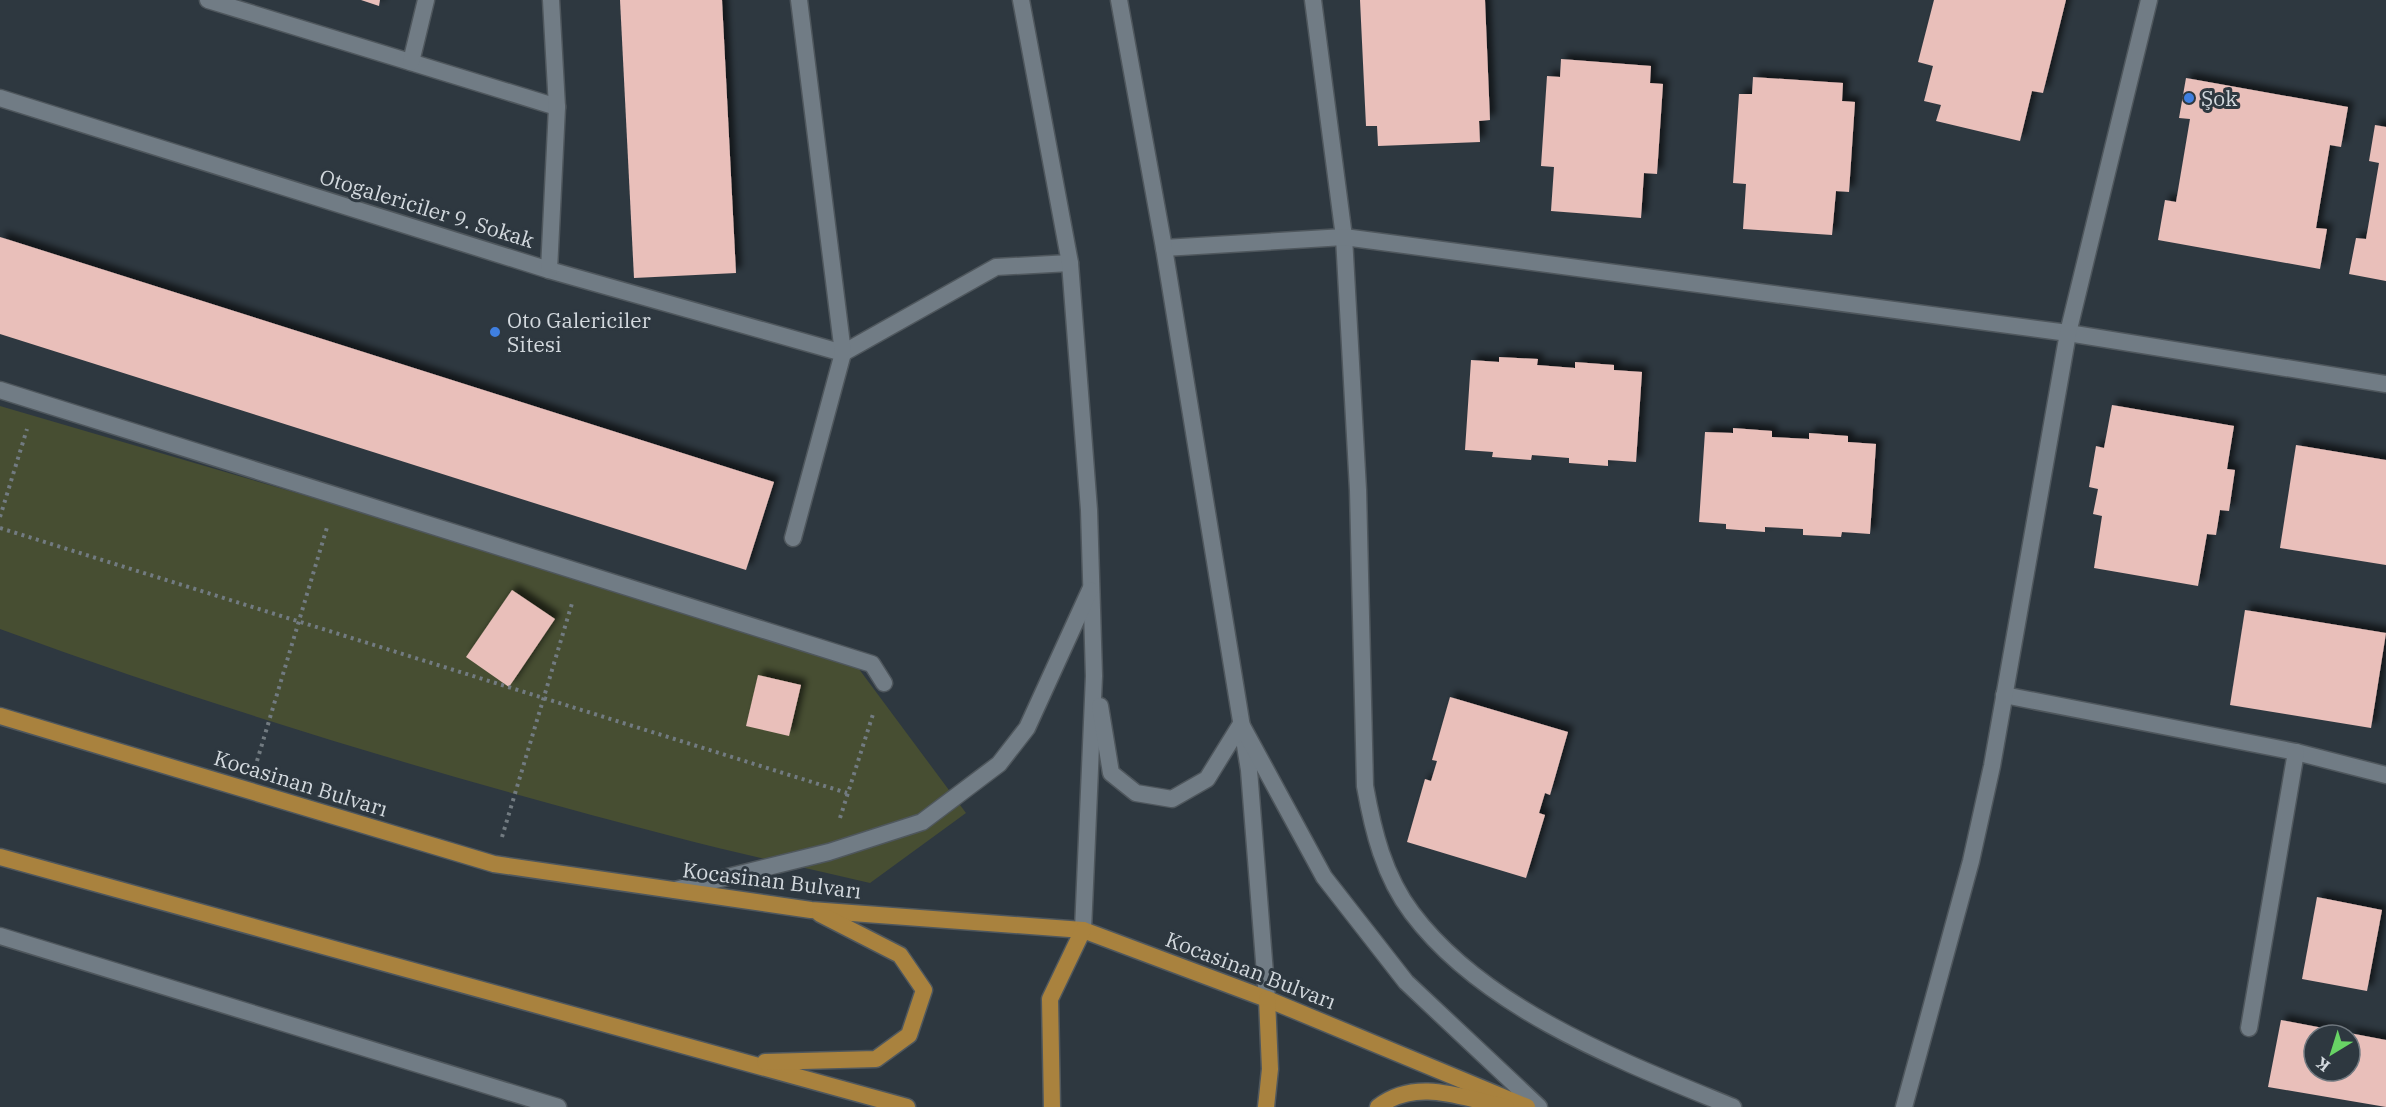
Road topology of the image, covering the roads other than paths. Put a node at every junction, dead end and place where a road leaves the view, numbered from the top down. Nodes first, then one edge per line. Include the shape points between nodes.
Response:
1 (208, 0) edge
2 (426, 0) edge
3 (551, 0) edge
4 (799, 0) edge
5 (1021, 0) edge
6 (1119, 0) edge
7 (1313, 0) edge
8 (2149, 0) edge
9 (411, 62) junction
10 (0, 98) edge
11 (557, 107) junction
12 (1344, 237) junction
13 (1164, 248) junction
14 (1070, 263) junction
15 (549, 270) junction
16 (2068, 333) junction
17 (843, 353) junction
18 (2386, 384) edge
19 (0, 390) edge
20 (793, 538) dead end
21 (1092, 586) junction
22 (1094, 676) junction
23 (884, 683) road end
24 (2004, 695) junction
25 (0, 716) edge
26 (1241, 724) junction
27 (2296, 752) junction
28 (2386, 775) edge
29 (0, 857) edge
30 (673, 890) junction
31 (811, 910) junction
32 (1083, 930) junction
33 (0, 937) edge
34 (1267, 999) junction
35 (2249, 1028) dead end
36 (747, 1063) junction
37 (558, 1107) edge
38 (907, 1107) edge
39 (1052, 1107) edge
40 (1266, 1107) edge
41 (1378, 1107) edge
42 (1506, 1107) edge
43 (1527, 1107) edge
44 (1539, 1107) edge
45 (1732, 1107) edge
46 (1904, 1107) edge

1 - 9 street
2 - 9 street
3 - 11 street
4 - 17 street
5 - 14 street
6 - 13 street
7 - 12 street
8 - 16 street
9 - 11 street
10 - 15 street, Otogalericiler 9. Sokak
11 - 15 street
12 - 13 street
12 - 16 street
12 - 45 street via 1358,490 1365,786 1373,829 1386,867 1411,912 1449,956 1543,1022
13 - 26 street
14 - 17 street via 996,267
14 - 21 street
15 - 17 street, Otogalericiler 9. Sokak
16 - 18 street
16 - 24 street
17 - 20 street
19 - 23 street via 872,664
21 - 22 street
21 - 30 street via 1027,728 999,764 922,822 829,852
22 - 26 street via 1111,773 1136,793 1172,799 1207,779
22 - 32 street
24 - 27 street
24 - 46 street via 1971,861
25 - 30 highway, Kocasinan Bulvarı via 494,864
26 - 34 street via 1249,770
26 - 44 street via 1324,877 1406,982
27 - 28 street
27 - 35 street
29 - 36 highway
30 - 31 highway, Kocasinan Bulvarı
31 - 32 highway, Kocasinan Bulvarı
31 - 36 highway via 900,955 924,990 909,1035 876,1059
32 - 34 highway, Kocasinan Bulvarı
32 - 39 highway via 1050,999
33 - 37 street
34 - 40 highway via 1270,1069
34 - 43 highway, Kocasinan Bulvarı
36 - 38 highway
41 - 42 highway via 1407,1091 1430,1090

